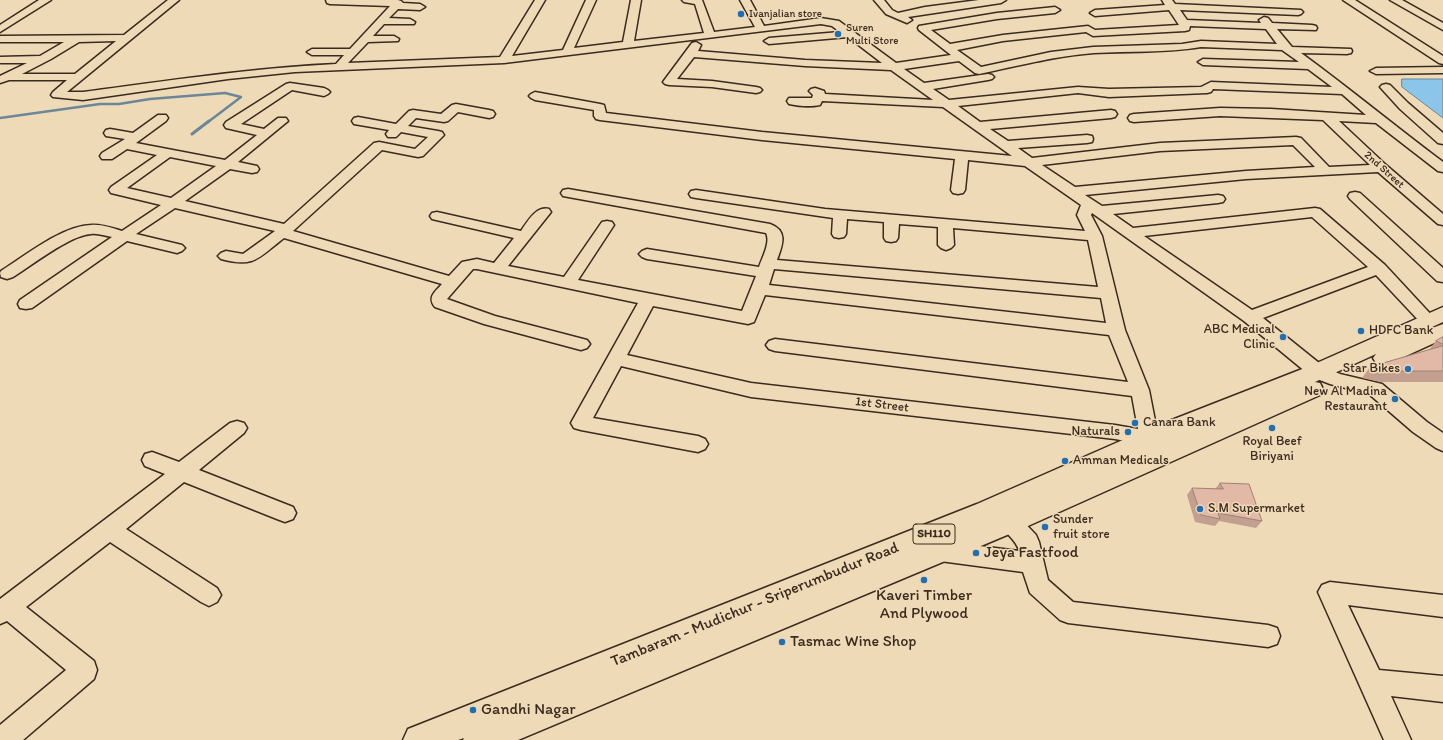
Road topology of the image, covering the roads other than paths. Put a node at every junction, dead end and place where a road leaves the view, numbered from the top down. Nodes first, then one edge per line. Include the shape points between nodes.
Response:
1 (46, 0) edge
2 (174, 0) edge
3 (540, 0) edge
4 (591, 0) edge
5 (636, 0) edge
6 (687, 0) edge
7 (745, 0) edge
8 (1001, 0) edge
9 (1348, 0) edge
10 (1395, 0) edge
11 (1209, 1) edge
12 (1274, 1) dead end
13 (967, 2) edge
14 (357, 3) edge
15 (1170, 3) edge
16 (933, 4) edge
17 (330, 5) dead end
18 (420, 7) dead end
19 (394, 8) junction
20 (888, 9) edge
21 (1216, 9) junction
22 (1055, 10) dead end
23 (1255, 10) junction
24 (1286, 12) junction
25 (1298, 12) dead end
26 (1095, 13) dead end
27 (381, 21) junction
28 (410, 22) dead end
29 (1184, 23) junction
30 (1269, 26) junction
31 (94, 27) dead end
32 (1443, 27) edge
33 (923, 28) junction
34 (1312, 28) dead end
35 (0, 29) edge
36 (761, 29) junction
37 (850, 34) junction
38 (710, 35) junction
39 (0, 38) edge
40 (76, 38) junction
41 (125, 38) junction
42 (364, 39) junction
43 (394, 39) dead end
44 (769, 41) dead end
45 (628, 44) junction
46 (748, 46) dead end
47 (948, 48) junction
48 (1288, 49) junction
49 (1346, 51) dead end
50 (312, 52) dead end
51 (567, 52) junction
52 (351, 53) junction
53 (384, 55) dead end
54 (961, 57) junction
55 (744, 58) junction
56 (43, 59) junction
57 (0, 60) edge
58 (504, 60) junction
59 (1443, 61) edge
60 (1203, 62) dead end
61 (1311, 66) junction
62 (339, 67) junction
63 (894, 67) junction
64 (1443, 70) edge
65 (1376, 71) dead end
66 (984, 74) junction
67 (78, 77) junction
68 (2, 78) edge
69 (669, 82) junction
70 (922, 87) junction
71 (1386, 87) dead end
72 (1345, 91) junction
73 (324, 92) dead end
74 (662, 93) dead end
75 (535, 96) dead end
76 (1014, 98) junction
77 (793, 101) dead end
78 (750, 103) dead end
79 (946, 104) junction
80 (488, 114) dead end
81 (1111, 114) dead end
82 (1326, 116) junction
83 (162, 118) dead end
84 (1134, 118) dead end
85 (1379, 120) junction
86 (282, 121) dead end
87 (358, 121) dead end
88 (977, 126) junction
89 (398, 128) junction
90 (852, 131) dead end
91 (110, 133) dead end
92 (266, 133) junction
93 (1087, 139) dead end
94 (1443, 140) edge
95 (129, 141) junction
96 (849, 145) junction
97 (1005, 145) junction
98 (379, 146) junction
99 (168, 153) junction
100 (107, 156) dead end
101 (962, 156) junction
102 (1029, 162) junction
103 (228, 164) junction
104 (1381, 168) junction
105 (1443, 168) edge
106 (252, 169) dead end
107 (1326, 171) junction
108 (958, 190) dead end
109 (1071, 192) junction
110 (568, 193) dead end
111 (696, 194) dead end
112 (1355, 196) dead end
113 (1218, 199) dead end
114 (173, 203) junction
115 (1093, 208) junction
116 (544, 212) dead end
117 (840, 215) junction
118 (437, 216) dead end
119 (892, 219) junction
120 (1443, 221) edge
121 (945, 224) junction
122 (607, 225) dead end
123 (284, 231) junction
124 (1130, 233) junction
125 (839, 234) dead end
126 (124, 236) junction
127 (524, 236) junction
128 (1095, 236) junction
129 (892, 238) dead end
130 (946, 245) dead end
131 (177, 248) dead end
132 (647, 254) dead end
133 (226, 256) dead end
134 (767, 268) junction
135 (1379, 268) junction
136 (498, 269) junction
137 (7, 274) dead end
138 (1443, 276) edge
139 (453, 282) junction
140 (568, 284) junction
141 (759, 289) junction
142 (1108, 293) junction
143 (648, 300) junction
144 (26, 304) dead end
145 (1250, 317) junction
146 (1438, 322) edge
147 (1116, 330) junction
148 (581, 344) dead end
149 (775, 345) dead end
150 (617, 359) junction
151 (1327, 375) junction
152 (1140, 390) junction
153 (1443, 426) edge
154 (1420, 427) junction
155 (237, 428) dead end
156 (1443, 443) edge
157 (698, 444) dead end
158 (1157, 446) junction
159 (152, 460) dead end
160 (183, 473) junction
161 (285, 513) dead end
162 (1010, 522) junction
163 (110, 530) junction
164 (940, 551) junction
165 (1033, 563) junction
166 (209, 595) dead end
167 (1443, 606) edge
168 (4, 610) edge
169 (1268, 636) dead end
170 (1371, 682) junction
171 (1443, 689) edge
172 (476, 733) edge
173 (3, 740) edge
174 (418, 740) edge
175 (1398, 740) edge

1 - 35 street
2 - 41 street
3 - 58 street
4 - 51 street
5 - 45 street
6 - 38 street via 699,2
7 - 36 street
8 - 13 street
9 - 59 street
10 - 32 street
11 - 21 street
12 - 24 street
13 - 16 street
14 - 17 street
14 - 19 street via 397,2
15 - 21 street
15 - 26 street
15 - 29 street
16 - 20 street
18 - 19 street
19 - 27 street
20 - 33 street
21 - 23 street
22 - 33 street
23 - 24 street
23 - 30 street
24 - 25 street
27 - 28 street
27 - 42 street
29 - 30 street
29 - 47 street via 1185,28 1093,33 1088,29 1003,38
30 - 34 street
30 - 48 street
31 - 40 street
33 - 47 street
36 - 37 street via 821,21 835,22
36 - 38 street
37 - 44 street
37 - 63 street
38 - 45 street
39 - 40 street
40 - 41 street
40 - 56 street
41 - 67 street
42 - 43 street
42 - 52 street
45 - 51 street
46 - 55 street
47 - 54 street
48 - 49 street
48 - 61 street
48 - 66 street via 1201,44 1088,50 1051,55
50 - 52 street
51 - 58 street
52 - 53 street
52 - 62 street
54 - 63 street
54 - 66 street
55 - 63 street
55 - 69 street via 694,50
56 - 57 street
56 - 68 street
58 - 62 street
60 - 61 street
61 - 72 street
62 - 67 street via 262,72 83,96 57,95
63 - 70 street
64 - 65 street
66 - 70 street
66 - 76 street
67 - 68 street
69 - 74 street
69 - 78 street via 758,86
70 - 79 street
71 - 94 street
72 - 76 street via 1211,85 1207,90 1109,93 1078,90
72 - 85 street
73 - 92 street via 290,86 230,125
75 - 96 street via 600,108 600,116
76 - 79 street
77 - 79 street via 818,101 816,94
79 - 88 street
80 - 89 street via 456,108 444,118 413,114
81 - 88 street
82 - 84 street via 1220,112
82 - 85 street
82 - 104 street, 2nd Street
83 - 95 street
85 - 105 street
86 - 92 street
87 - 89 street
88 - 97 street
89 - 98 street
89 - 98 street via 438,135 418,153
90 - 96 street
91 - 95 street
92 - 103 street
93 - 97 street
95 - 99 street
95 - 100 street
96 - 101 street
97 - 102 street
98 - 123 street
99 - 103 street
99 - 114 street via 116,190
101 - 102 street
101 - 108 street
102 - 107 street via 1160,147 1296,141
102 - 109 street
103 - 106 street
103 - 114 street
104 - 107 street
104 - 120 street, 2nd Street
107 - 109 street via 1246,175
109 - 115 street
110 - 134 street via 744,225 768,227 776,238
111 - 117 street
112 - 138 street
113 - 115 street
114 - 123 street
114 - 126 street
115 - 124 street
115 - 128 street via 1084,215
116 - 127 street
117 - 119 street
117 - 125 street
118 - 127 street
119 - 121 street
119 - 129 street
121 - 128 street
121 - 130 street
122 - 140 street
123 - 133 street via 248,258
123 - 139 street
124 - 135 street via 1315,212
124 - 145 street
126 - 131 street
126 - 137 street via 92,229 84,230
126 - 144 street
127 - 136 street
128 - 142 street
132 - 134 street
134 - 141 street
134 - 142 street
135 - 145 street
135 - 146 street
136 - 139 street via 468,265
136 - 140 street
139 - 148 street via 438,301 490,320
140 - 143 street
141 - 143 street via 748,318
141 - 147 street
142 - 147 street
143 - 150 street
145 - 151 street
146 - 151 main road, Tambaram - Mudichur - Sriperumbudur Road / SH110
147 - 152 street
149 - 152 street
150 - 157 street via 581,423
150 - 158 street, 1st Street via 751,390 1115,432
151 - 154 street via 1375,389
151 - 158 main road, Tambaram - Mudichur - Sriperumbudur Road / SH110
152 - 158 street
153 - 154 street
154 - 156 street
155 - 160 street
158 - 162 main road, Tambaram - Mudichur - Sriperumbudur Road / SH110
158 - 172 main road, Tambaram - Mudichur - Sriperumbudur Road / SH110 via 986,512
159 - 160 street
160 - 161 street
160 - 163 street
162 - 164 main road, Tambaram - Mudichur - Sriperumbudur Road / SH110
162 - 165 street via 1028,542
163 - 166 street
163 - 168 street
164 - 165 street
164 - 172 main road, Tambaram - Mudichur - Sriperumbudur Road / SH110
165 - 169 street via 1038,586 1068,612
167 - 170 street via 1330,592
168 - 173 street via 85,670
170 - 171 street
170 - 175 street
172 - 174 main road, Tambaram - Mudichur - Sriperumbudur Road / SH110

